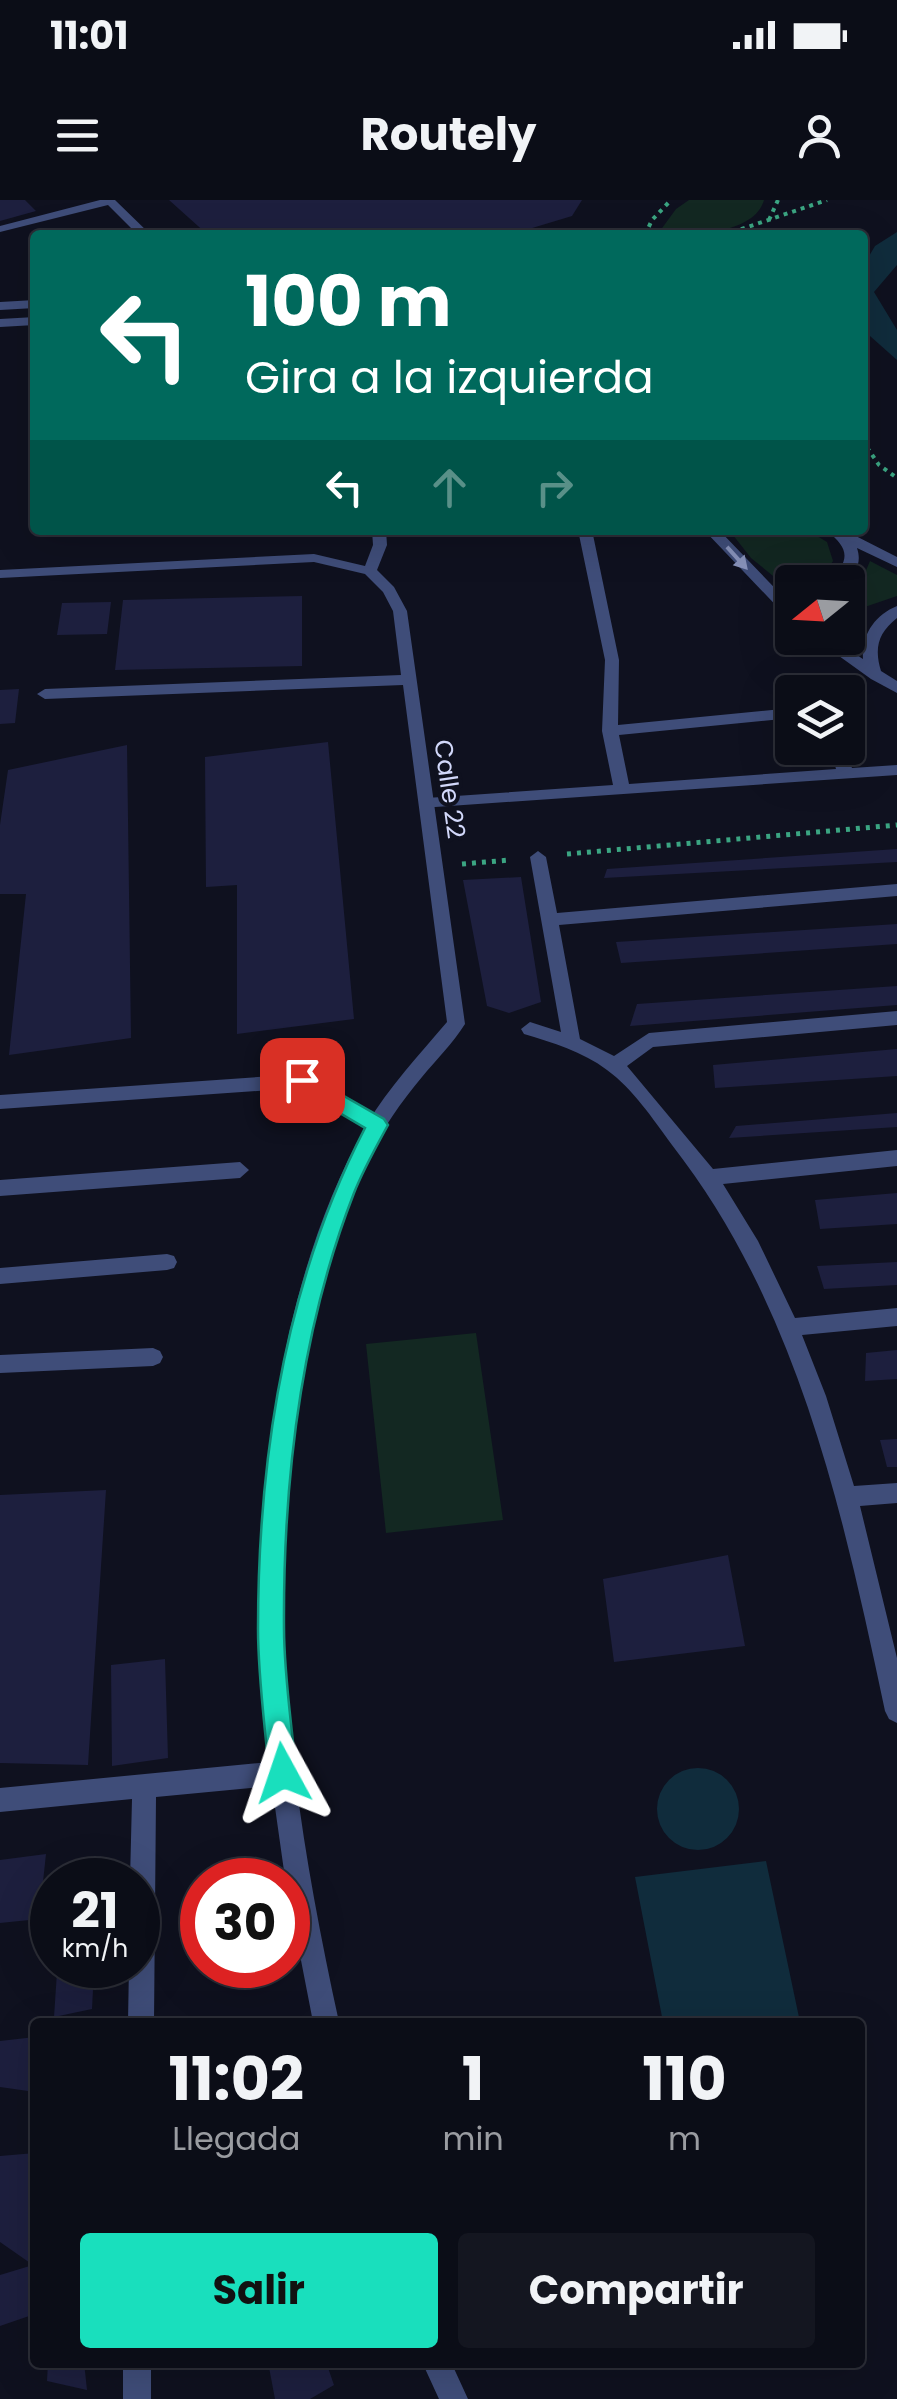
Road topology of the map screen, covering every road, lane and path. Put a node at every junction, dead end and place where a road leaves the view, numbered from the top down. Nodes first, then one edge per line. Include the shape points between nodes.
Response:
1 (109, 200) edge
2 (671, 200) edge
3 (778, 200) edge
4 (827, 200) edge
5 (768, 221) junction
6 (0, 229) edge
7 (140, 230) edge
8 (647, 230) edge
9 (740, 230) edge
10 (30, 304) edge
11 (0, 306) edge
12 (30, 321) edge
13 (0, 322) edge
14 (868, 449) edge
15 (897, 478) edge
16 (379, 535) edge
17 (586, 535) edge
18 (716, 535) edge
19 (839, 535) edge
20 (843, 535) edge
21 (897, 563) edge
22 (852, 565) edge
23 (370, 572) junction
24 (0, 574) edge
25 (762, 586) junction
26 (775, 589) edge
27 (775, 598) edge
28 (897, 611) edge
29 (846, 655) edge
30 (876, 676) junction
31 (409, 680) junction
32 (897, 688) edge
33 (46, 694) dead end
34 (775, 715) edge
35 (610, 731) junction
36 (843, 765) edge
37 (897, 770) edge
38 (846, 774) junction
39 (622, 790) junction
40 (427, 804) junction
41 (897, 825) edge
42 (538, 857) junction
43 (436, 866) junction
44 (897, 890) edge
45 (550, 920) junction
46 (897, 1018) edge
47 (530, 1029) dead end
48 (572, 1042) junction
49 (615, 1066) junction
50 (0, 1102) edge
51 (377, 1125) junction
52 (897, 1158) edge
53 (240, 1170) dead end
54 (712, 1177) junction
55 (0, 1188) edge
56 (167, 1262) dead end
57 (0, 1276) edge
58 (897, 1317) edge
59 (789, 1327) junction
60 (153, 1357) dead end
61 (0, 1364) edge
62 (897, 1493) edge
63 (848, 1497) junction
64 (897, 1708) edge
65 (283, 1773) junction
66 (144, 1788) junction
67 (0, 1800) edge
68 (141, 2018) edge
69 (325, 2018) edge
70 (138, 2368) edge
71 (439, 2368) edge
72 (137, 2399) edge
73 (454, 2399) edge

1 - 6 street
1 - 7 street
2 - 8 path
3 - 5 path
4 - 5 path
5 - 9 path
10 - 11 street
12 - 13 street
14 - 15 path
16 - 23 street
17 - 35 street via 612,660
18 -> 25 street
19 - 22 street via 853,553
20 - 21 street
23 - 24 street via 314,558
23 - 31 street, Calle 22 via 400,612
25 - 26 street
25 - 27 street
28 - 30 street via 872,634
29 - 30 street
30 - 32 street
31 - 33 street
31 - 40 street, Calle 22
34 - 35 street
35 - 39 street
36 - 38 street
37 - 38 street
38 - 39 street
39 - 40 street
40 - 43 street, Calle 22
41 - 42 path
42 - 43 path
42 - 45 street
43 - 51 street, Calle 22 via 456,1024
44 - 45 street
45 - 48 street
46 - 49 street via 649,1040
47 - 48 street
48 - 49 street
49 - 54 street
50 - 51 street via 302,1080
51 - 65 street via 343,1192 308,1301 289,1400 271,1631
52 - 54 street
53 - 55 street
54 - 59 street
56 - 57 street
58 - 59 street
59 - 63 street
60 - 61 street
62 - 63 street
63 - 64 street
65 - 66 street
65 - 69 street
66 - 67 street
66 - 68 street
70 - 72 street
71 - 73 street

